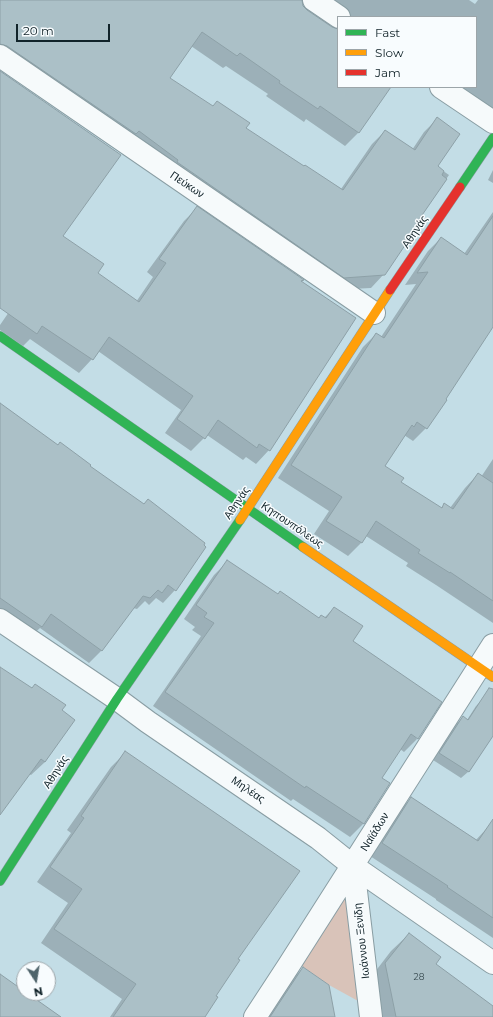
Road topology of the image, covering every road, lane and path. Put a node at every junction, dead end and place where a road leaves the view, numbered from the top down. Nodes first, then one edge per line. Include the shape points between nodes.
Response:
1 (314, 0) edge
2 (338, 16) edge
3 (0, 56) edge
4 (442, 88) edge
5 (493, 122) edge
6 (493, 138) edge
7 (374, 314) junction
8 (0, 336) edge
9 (247, 509) junction
10 (0, 620) edge
11 (493, 646) edge
12 (486, 672) edge
13 (117, 700) junction
14 (353, 866) junction
15 (0, 881) edge
16 (493, 963) edge
17 (255, 1017) edge
18 (371, 1017) edge

1 - 2 street
3 - 7 street, Πεύκων
4 - 5 street
6 - 7 street, Αθηνάς
7 - 9 street, Αθηνάς
8 - 9 street, Κηπουπόλεως
9 - 12 street, Κηπουπόλεως
9 - 13 street, Αθηνάς
10 - 13 street, Μηλέας
11 - 12 street, Ναϊάδων
12 - 14 street, Ναϊάδων
13 - 14 street, Μηλέας via 318,838
13 - 15 street, Αθηνάς
14 - 16 street, Μηλέας
14 - 17 street, Ναϊάδων
14 - 18 street, Ιωάννου Ξενίδη

